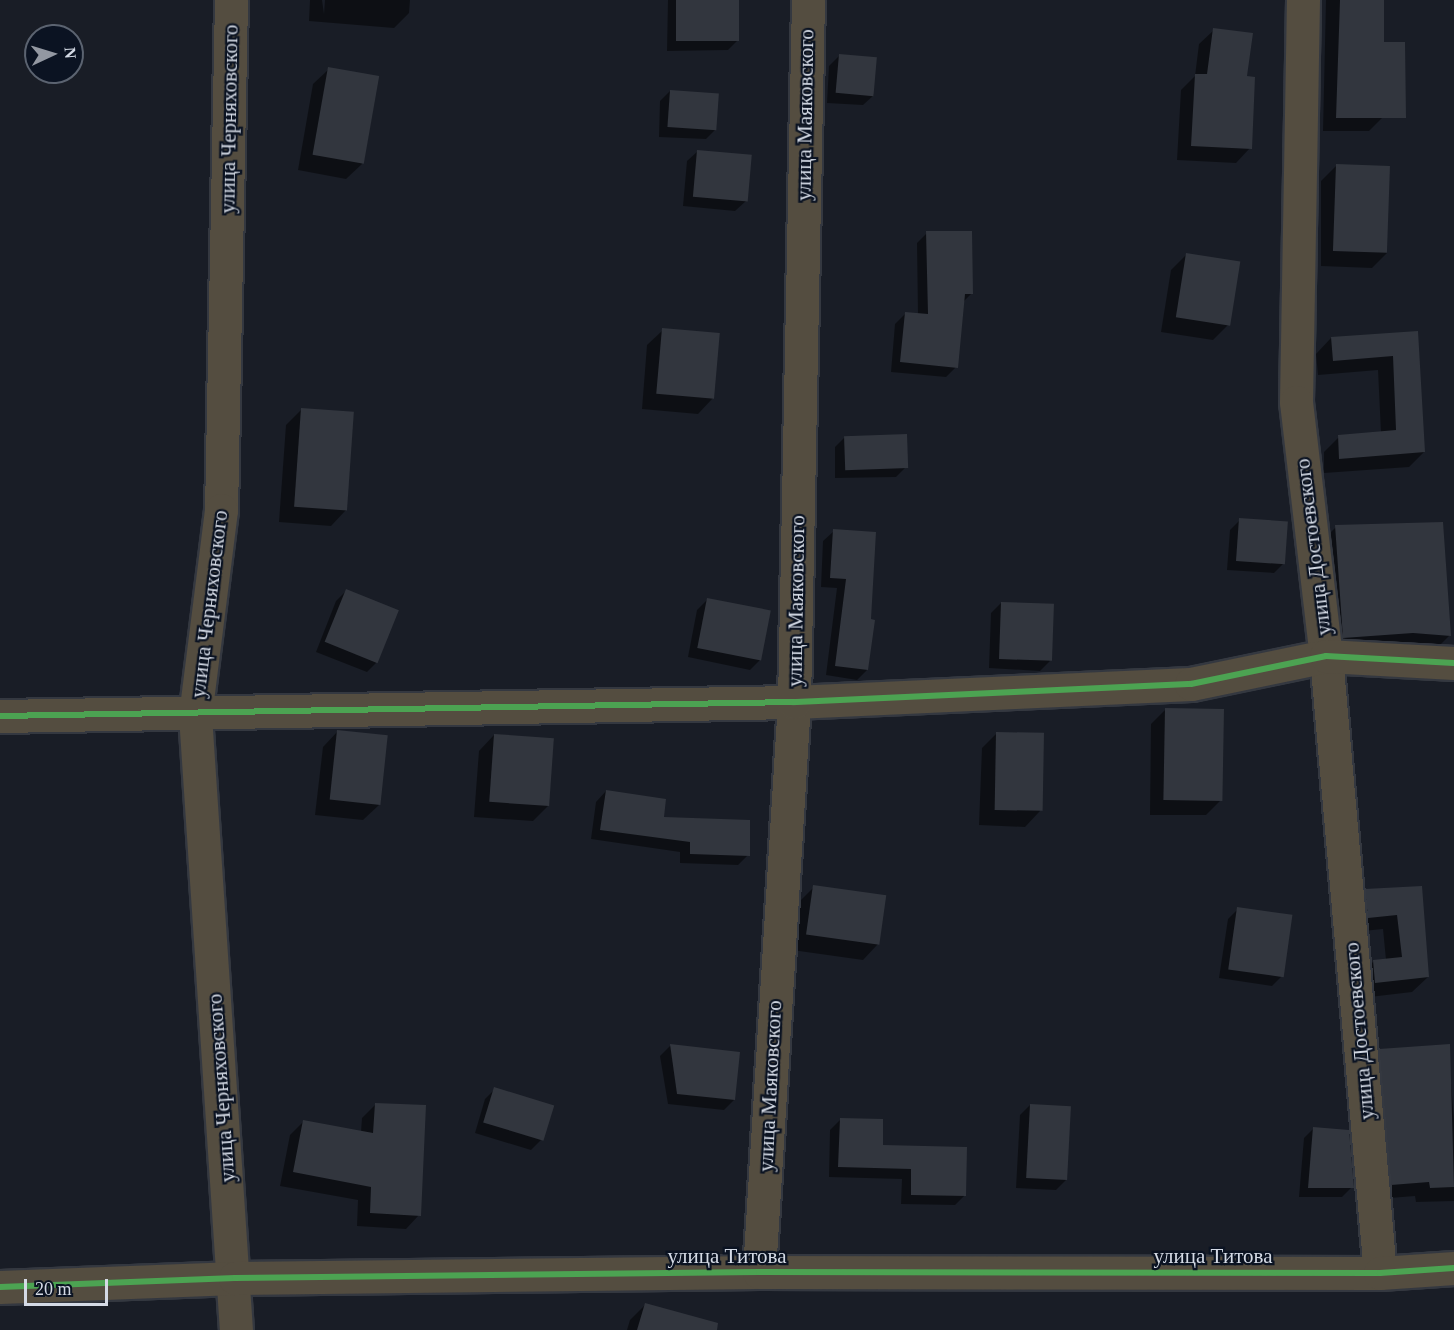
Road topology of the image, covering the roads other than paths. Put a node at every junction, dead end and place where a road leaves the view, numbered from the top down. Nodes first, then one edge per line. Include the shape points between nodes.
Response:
1 (231, 0) edge
2 (808, 0) edge
3 (1303, 0) edge
4 (1326, 656) junction
5 (1454, 663) edge
6 (794, 702) junction
7 (195, 715) junction
8 (0, 716) edge
9 (1454, 1268) edge
10 (759, 1272) junction
11 (1380, 1273) junction
12 (235, 1278) junction
13 (0, 1287) edge
14 (236, 1330) edge

1 - 7 street, улица Черняховского via 221,510
2 - 6 street, улица Маяковского
3 - 4 street, улица Достоевского via 1296,402
4 - 5 street
4 - 6 street via 1191,684
4 - 11 street, улица Достоевского
6 - 7 street
6 - 10 street, улица Маяковского
7 - 8 street
7 - 12 street, улица Черняховского
9 - 11 street, улица Титова
10 - 11 street, улица Титова
10 - 12 street, улица Титова
12 - 13 street, улица Титова
12 - 14 street, улица Черняховского

